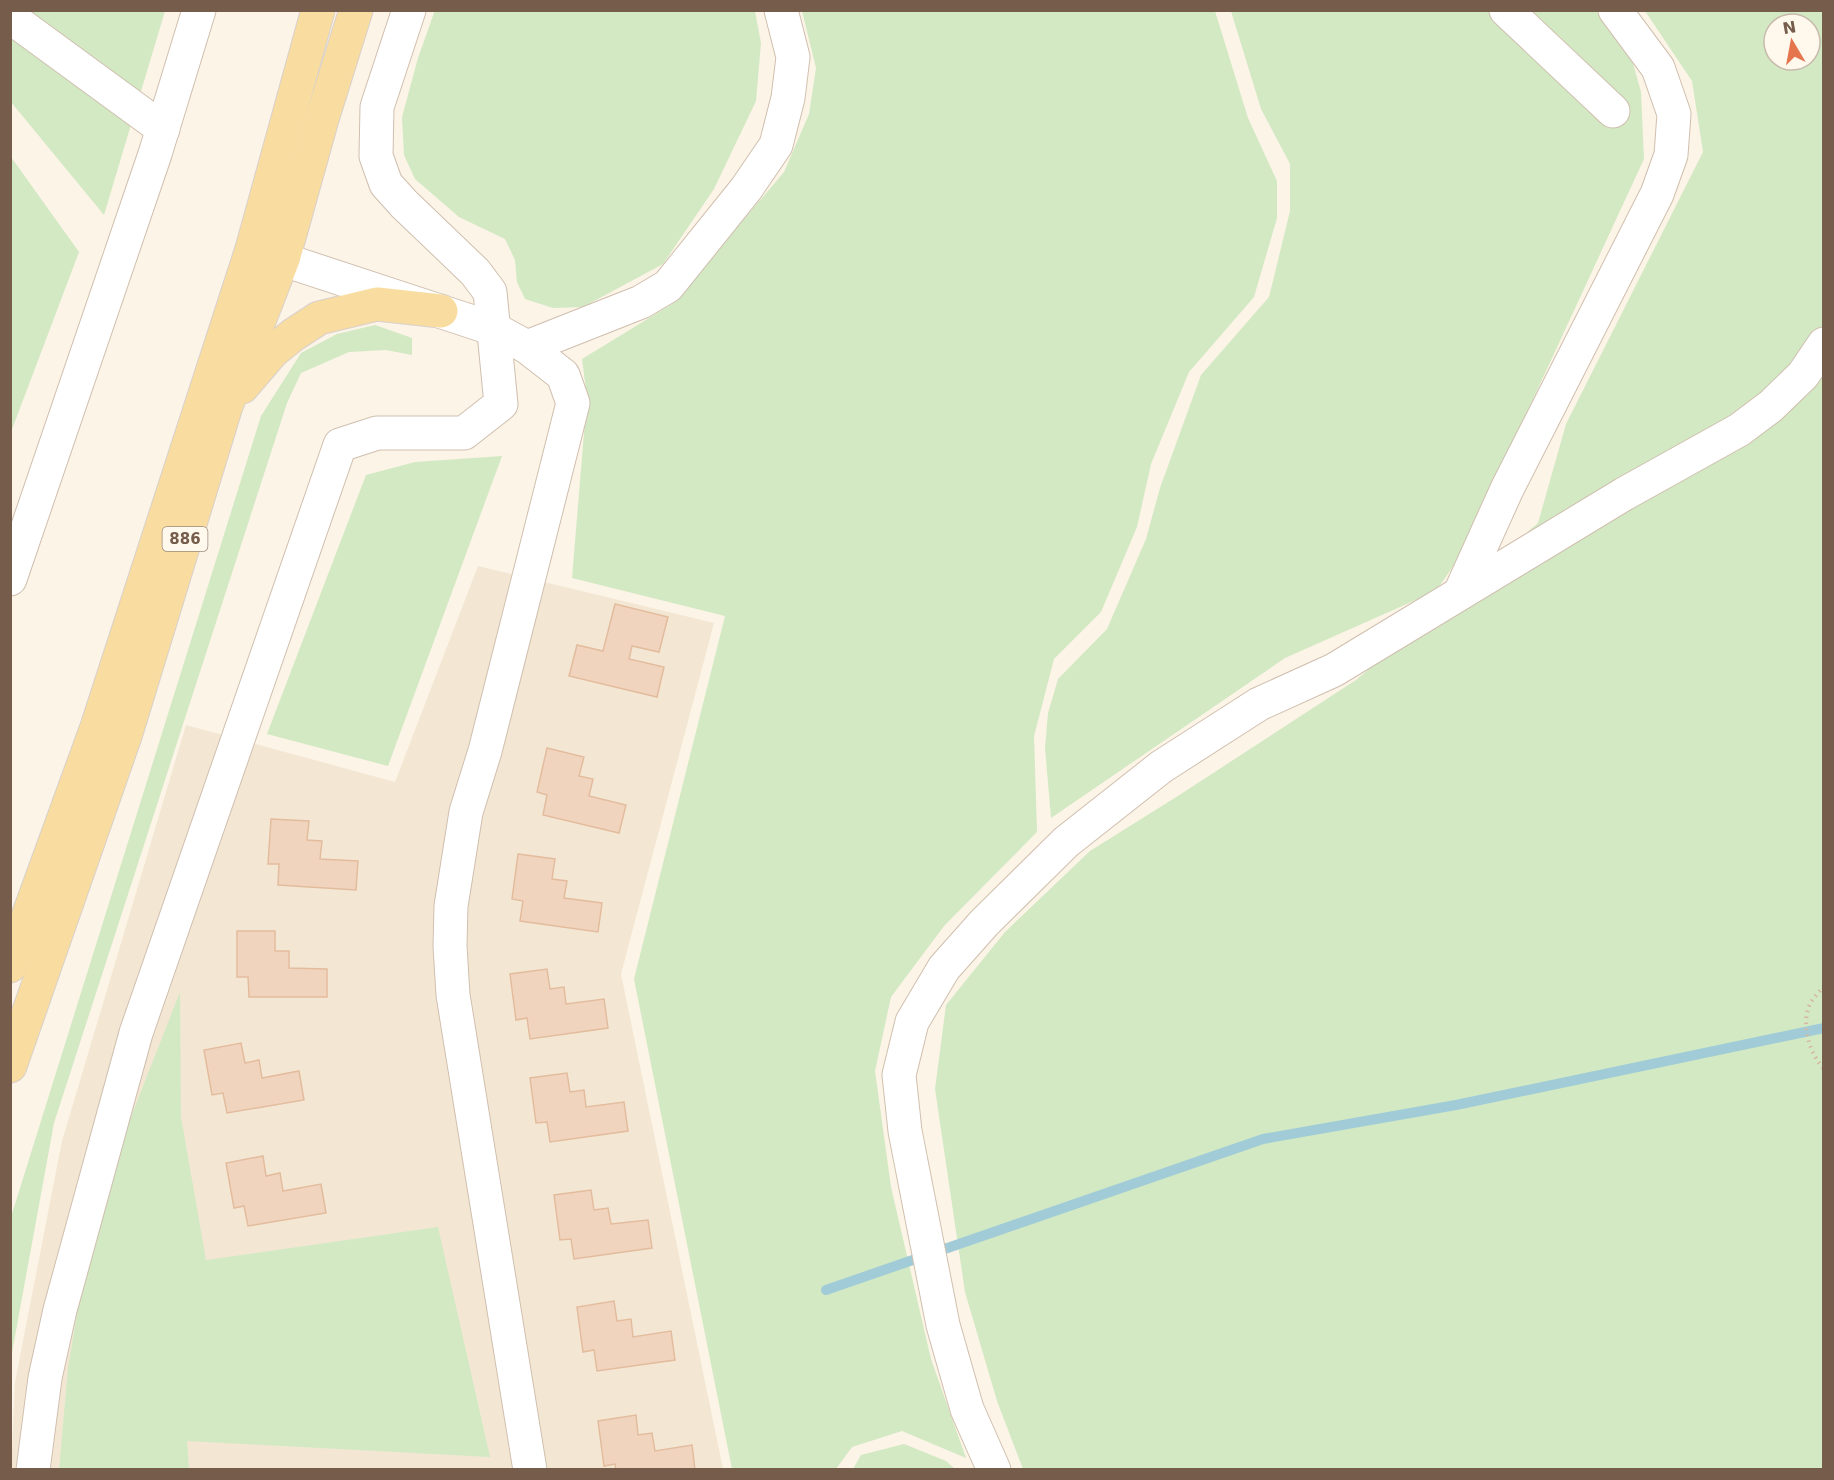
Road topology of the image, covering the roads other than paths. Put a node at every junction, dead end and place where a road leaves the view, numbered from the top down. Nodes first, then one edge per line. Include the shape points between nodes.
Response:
1 (200, 10) edge
2 (318, 10) edge
3 (356, 10) edge
4 (409, 10) edge
5 (782, 10) edge
6 (1615, 10) edge
7 (1513, 13) edge
8 (10, 17) edge
9 (1613, 111) dead end
10 (163, 129) junction
11 (252, 249) junction
12 (283, 259) junction
13 (441, 311) junction
14 (494, 329) junction
15 (1824, 344) edge
16 (527, 347) junction
17 (226, 406) junction
18 (10, 579) edge
19 (1460, 594) junction
20 (10, 966) edge
21 (10, 1066) edge
22 (33, 1470) edge
23 (530, 1470) edge
24 (994, 1470) edge

1 - 10 street
2 - 11 main road, 886
3 - 12 main road, 886
4 - 14 street via 377,107 376,156 386,184 476,272 490,292
5 - 16 street via 793,57 789,98 776,145 746,189 668,286 641,302
6 - 19 street via 1658,68 1674,114 1671,155 1657,194 1506,489
7 - 9 street
8 - 10 street
10 - 18 street
11 - 12 street
11 - 20 main road, 886 via 97,728
12 - 13 street
12 - 17 main road, 886
13 - 14 street
13 - 17 main road via 377,304 319,318 272,352
14 - 16 street
14 - 22 street via 501,404 464,433 377,433 340,445 136,1033 60,1310 45,1378
15 - 19 street via 1803,375 1739,430 1624,494
16 - 23 street via 563,375 573,403 466,812 451,906 450,946 453,994
17 - 21 main road, 886 via 126,733
19 - 24 street via 1334,670 1259,704 1161,767 1066,842 984,923 944,968 912,1022 899,1075 905,1131 943,1325 967,1409

